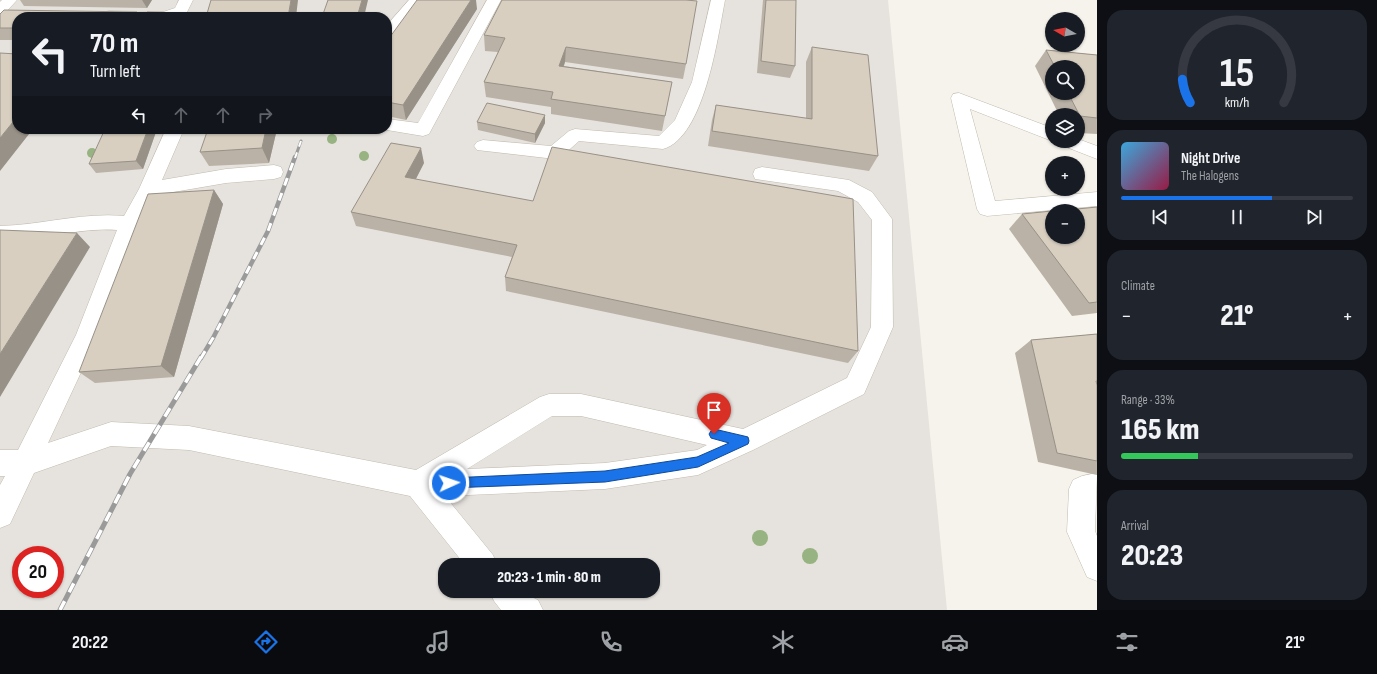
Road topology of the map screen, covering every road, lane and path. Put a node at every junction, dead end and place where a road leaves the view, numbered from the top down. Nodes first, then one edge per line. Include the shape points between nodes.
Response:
1 (186, 0) edge
2 (418, 0) edge
3 (494, 0) edge
4 (718, 0) edge
5 (13, 7) edge
6 (0, 12) edge
7 (178, 12) edge
8 (392, 29) edge
9 (392, 126) edge
10 (1045, 132) edge
11 (173, 134) edge
12 (483, 146) dead end
13 (1084, 148) edge
14 (1097, 153) edge
15 (274, 172) dead end
16 (762, 174) dead end
17 (149, 189) junction
18 (1097, 199) edge
19 (130, 224) junction
20 (0, 234) edge
21 (744, 441) junction
22 (0, 463) edge
23 (25, 464) junction
24 (418, 484) junction
25 (1090, 487) edge
26 (0, 514) edge
27 (477, 558) edge
28 (1097, 567) edge
29 (510, 598) edge
30 (528, 610) edge

1 - 7 street via 181,11
2 - 8 street
3 - 9 street via 423,130
4 - 12 street via 700,82 683,122 663,143 575,135 555,153
5 - 6 street
10 - 18 street via 959,98 987,209
11 - 17 street
13 - 14 street
15 - 17 street via 226,176
16 - 21 street via 842,185 865,197 869,202 882,219 882,327 856,386
17 - 19 street
19 - 20 street via 112,221 18,234
19 - 23 street via 87,336
21 - 24 street via 698,462 605,476
21 - 24 street via 581,405 549,405
22 - 23 street
23 - 24 street via 111,434 188,438
23 - 26 street
24 - 27 street
25 - 28 street via 1081,532
29 - 30 street via 515,605

